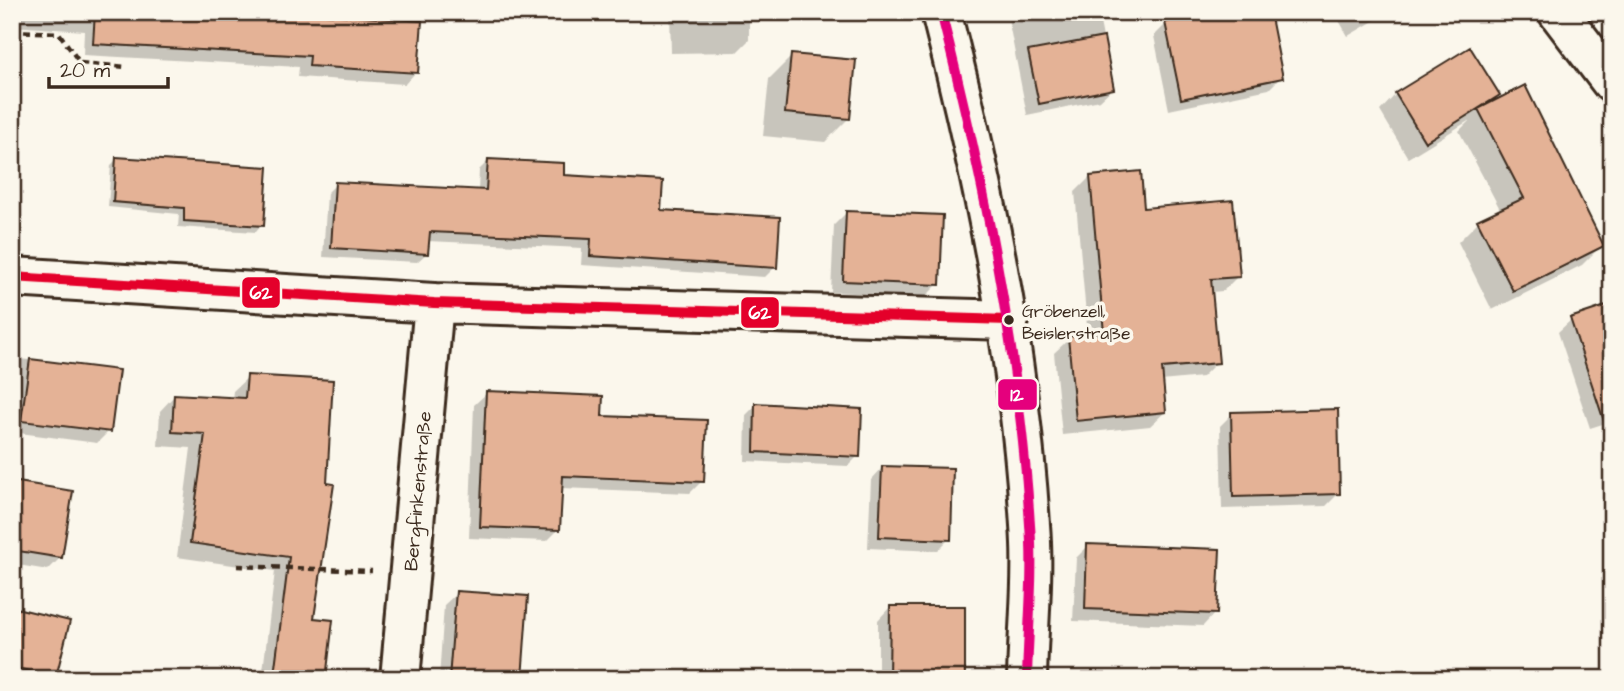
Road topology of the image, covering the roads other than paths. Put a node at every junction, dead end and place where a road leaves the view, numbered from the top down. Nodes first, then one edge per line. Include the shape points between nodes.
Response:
1 (941, 12) edge
2 (1558, 12) edge
3 (1612, 83) edge
4 (12, 277) edge
5 (434, 303) junction
6 (1009, 320) junction
7 (400, 679) edge
8 (1027, 679) edge

1 - 6 street via 972,132
2 - 3 street
4 - 5 street
5 - 6 street
5 - 7 street, Bergfinkenstraße
6 - 8 street via 1031,526

